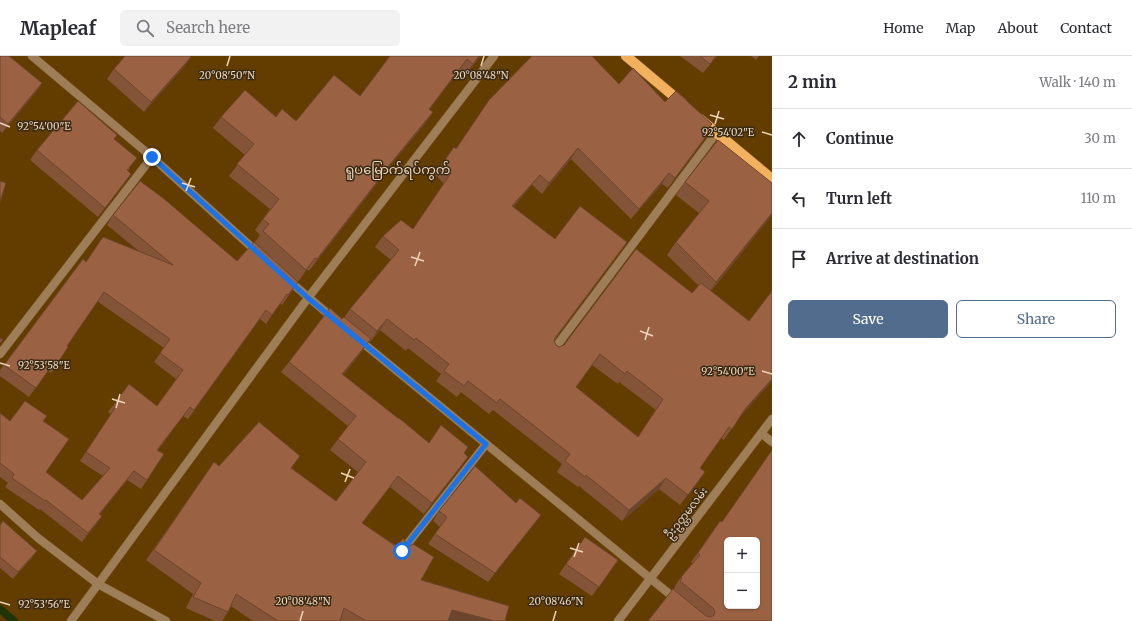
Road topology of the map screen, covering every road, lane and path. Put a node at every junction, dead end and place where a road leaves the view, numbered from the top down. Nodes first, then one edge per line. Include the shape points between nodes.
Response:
1 (32, 56) edge
2 (494, 56) edge
3 (626, 56) edge
4 (717, 132) junction
5 (152, 157) junction
6 (772, 179) edge
7 (262, 256) edge
8 (279, 272) edge
9 (308, 298) junction
10 (338, 323) edge
11 (351, 333) edge
12 (552, 352) edge
13 (0, 354) edge
14 (772, 419) edge
15 (761, 433) junction
16 (772, 442) edge
17 (486, 444) junction
18 (0, 504) edge
19 (402, 551) edge
20 (649, 578) junction
21 (98, 584) junction
22 (685, 607) edge
23 (71, 621) edge
24 (166, 621) edge
25 (618, 621) edge

1 - 5 street
2 - 9 street
3 - 4 main road
4 - 6 main road
4 - 12 street
5 - 7 street
5 - 13 street
8 - 9 street
9 - 10 street
9 - 21 street
11 - 17 street
14 - 15 street, ဦးဥတ္တမလမ်း
15 - 16 street
15 - 20 street, ဦးဥတ္တမလမ်း
17 - 19 street
17 - 20 street
18 - 21 street via 38,538
20 - 22 street
20 - 25 street, ဦးဥတ္တမလမ်း
21 - 23 street
21 - 24 street

